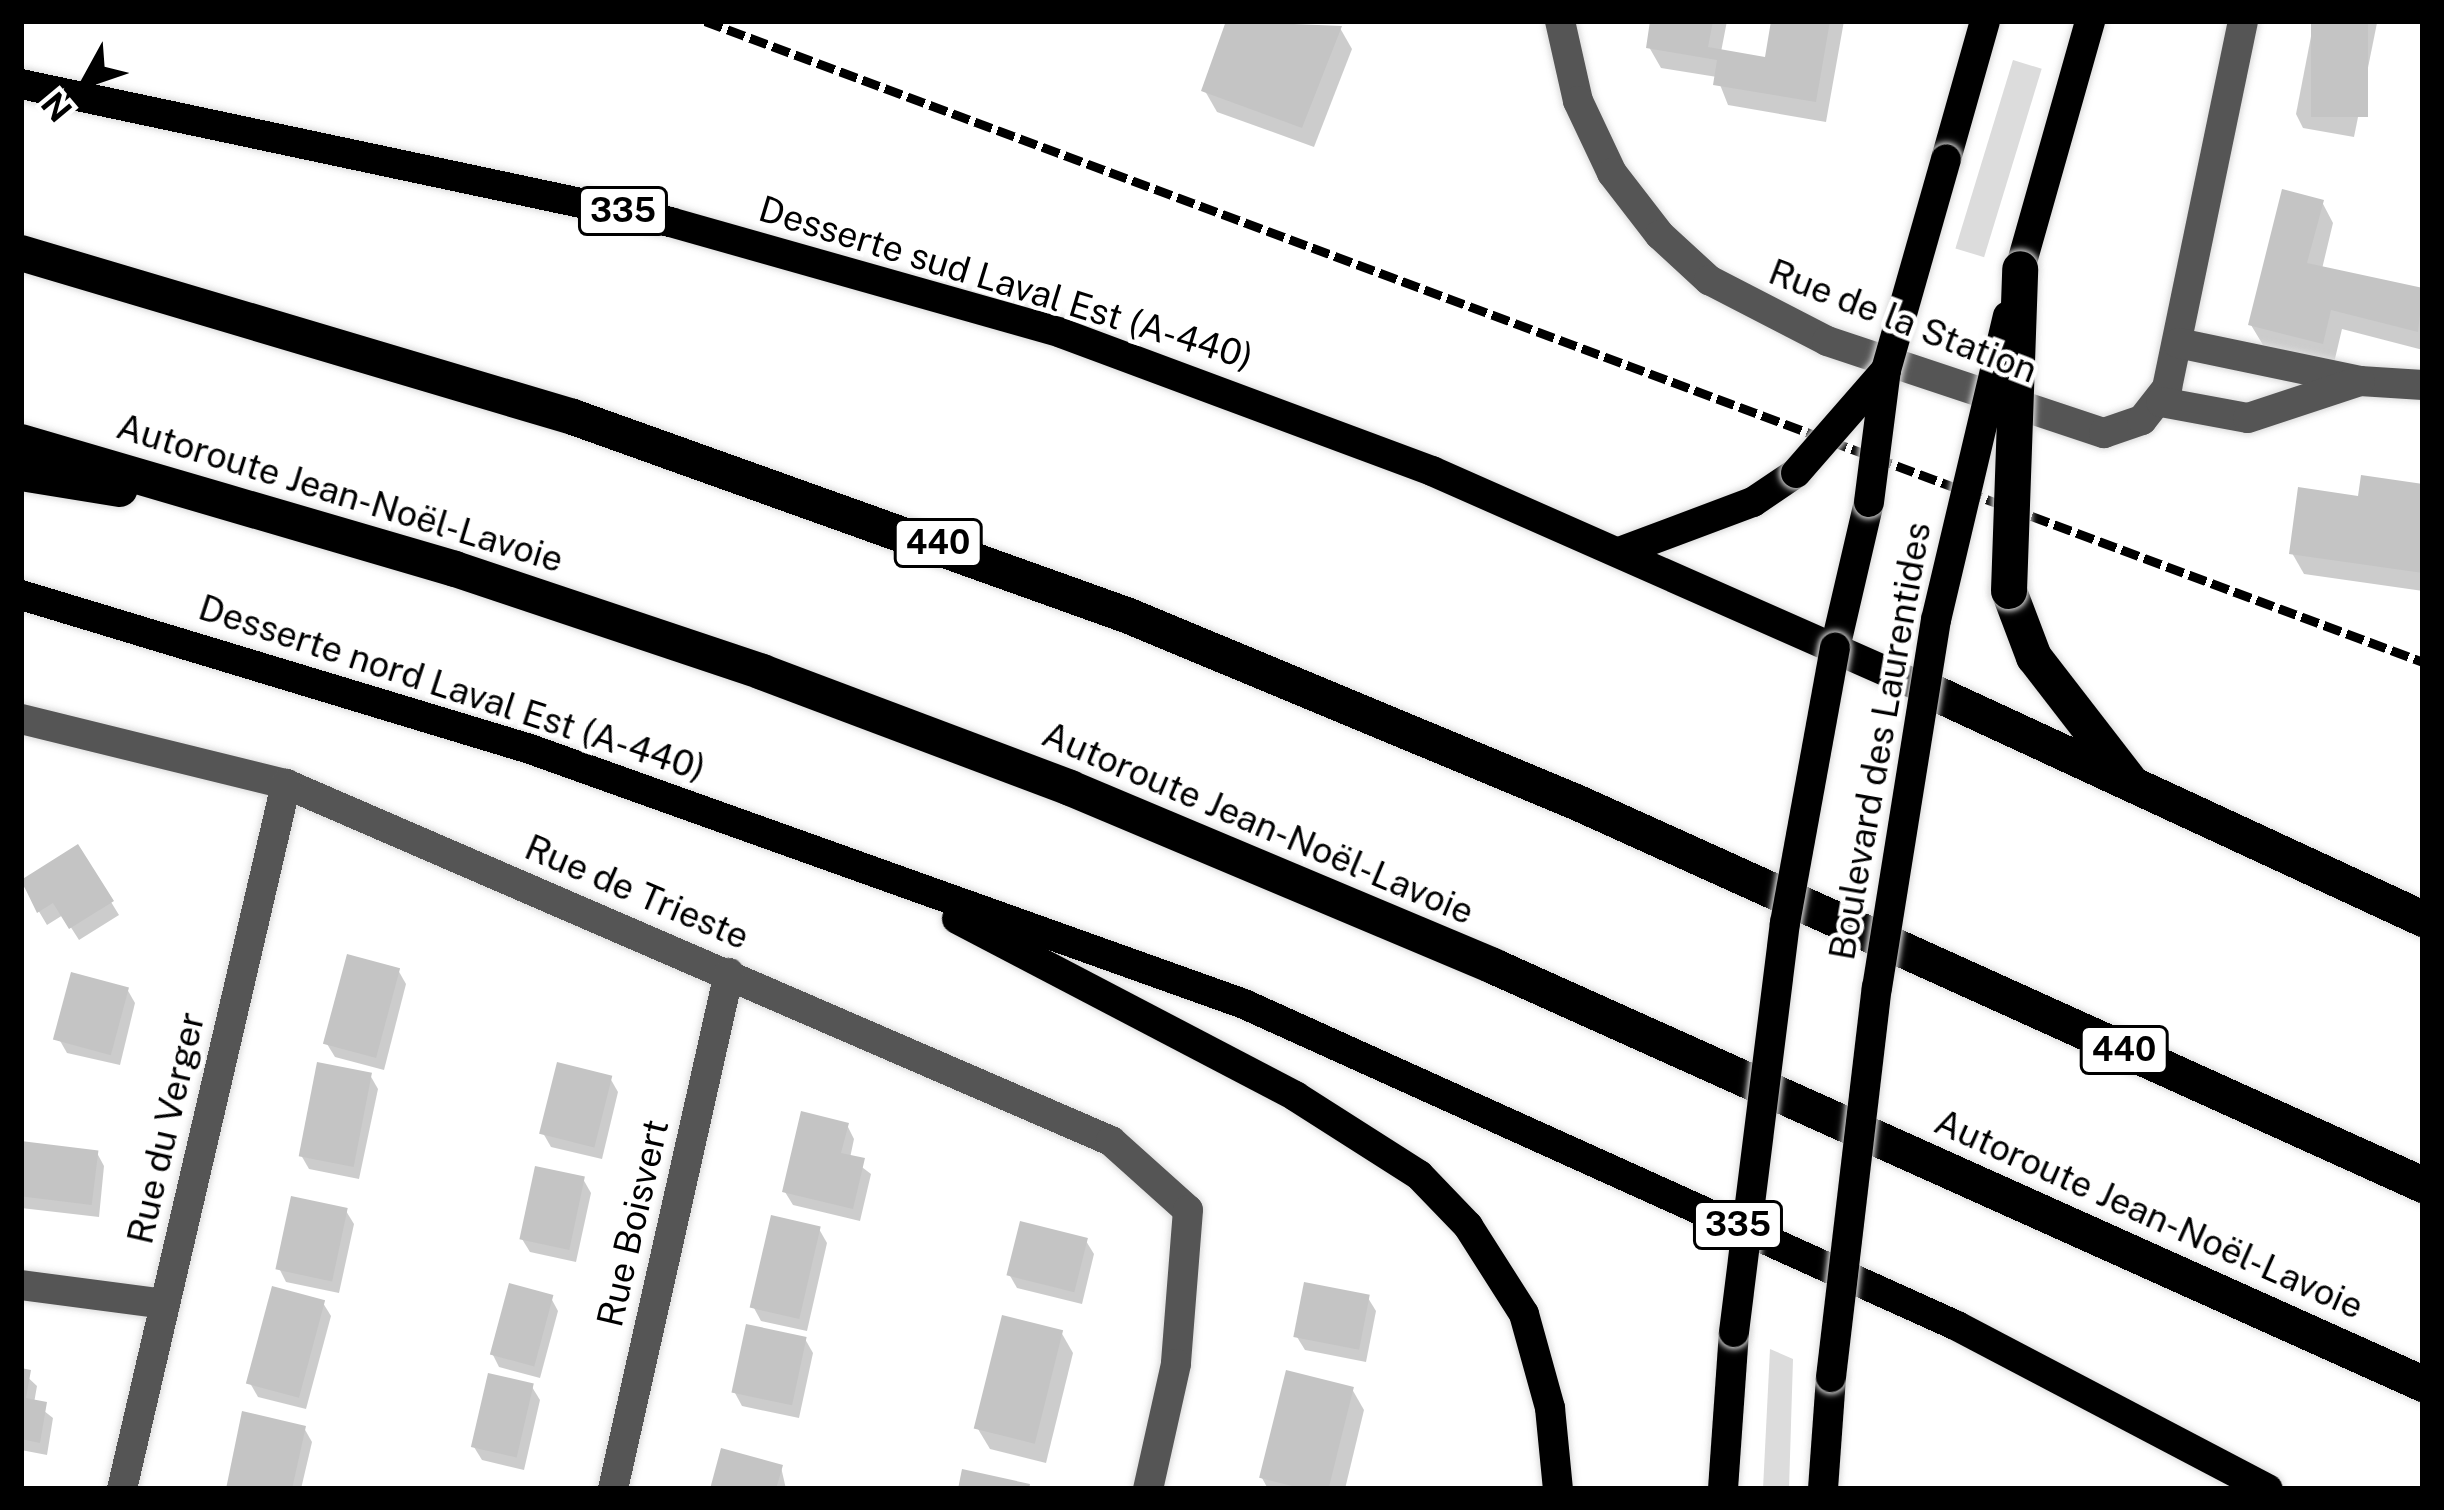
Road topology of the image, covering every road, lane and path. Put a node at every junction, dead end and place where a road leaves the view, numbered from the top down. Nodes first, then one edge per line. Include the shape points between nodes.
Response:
1 (1560, 21) edge
2 (1985, 21) edge
3 (2090, 21) edge
4 (2243, 21) edge
5 (21, 84) edge
6 (21, 253) edge
7 (2020, 269) junction
8 (2178, 343) junction
9 (1886, 370) junction
10 (2360, 381) junction
11 (2423, 385) edge
12 (2161, 402) junction
13 (21, 442) edge
14 (21, 472) edge
15 (289, 518) junction
16 (1619, 553) junction
17 (21, 595) edge
18 (1835, 648) junction
19 (1926, 688) junction
20 (21, 719) edge
21 (2132, 783) junction
22 (286, 784) junction
23 (856, 867) junction
24 (2423, 919) edge
25 (729, 974) junction
26 (2423, 1185) edge
27 (21, 1285) edge
28 (165, 1304) junction
29 (2423, 1384) edge
30 (122, 1489) edge
31 (613, 1489) edge
32 (1148, 1489) edge
33 (1558, 1489) edge
34 (1723, 1489) edge
35 (1823, 1489) edge
36 (2268, 1489) edge

1 - 12 street, Rue de la Station via 1578,101 1612,172 1660,235 1709,280 1827,340 2075,428 2117,432
2 - 9 main road, Boulevard des Laurentides, bridge
3 - 7 main road, Boulevard des Laurentides
4 - 8 street
5 - 16 main road, Desserte sud Laval Est (A-440) / 335 via 471,176 976,307 1214,384
6 - 26 highway, 440 via 595,424 1085,599 1576,802
7 - 19 main road, Boulevard des Laurentides, bridge
7 - 21 highway, bridge via 2009,591 2034,657
8 - 10 street
8 - 12 street
9 - 16 main road, bridge via 1768,494
9 - 18 main road, Boulevard des Laurentides, bridge via 1869,502
10 - 11 street
10 - 12 street via 2248,418
13 - 15 highway, Autoroute Jean-Noël-Lavoie
14 - 15 highway
15 - 29 highway, Autoroute Jean-Noël-Lavoie via 762,672 1110,804 1493,966
16 - 18 main road, Desserte sud Laval Est (A-440)
17 - 23 main road, Desserte nord Laval Est (A-440) / 335 via 530,749
18 - 19 main road, Desserte sud Laval Est (A-440)
18 - 34 main road, Boulevard des Laurentides, bridge via 1781,946
19 - 21 highway
19 - 35 main road, Boulevard des Laurentides, bridge via 1862,1092
20 - 22 street, Rue de Trieste
21 - 24 highway
22 - 25 street, Rue de Trieste
22 - 28 street, Rue du Verger
23 - 33 main road via 1295,1096 1419,1175 1479,1241 1524,1314 1543,1374
23 - 36 main road, 335 via 1244,1004 1404,1072 1958,1327
25 - 31 street, Rue Boisvert
25 - 32 street, Rue de Trieste via 1111,1141 1188,1210 1176,1364
27 - 28 street
28 - 30 street, Rue du Verger

